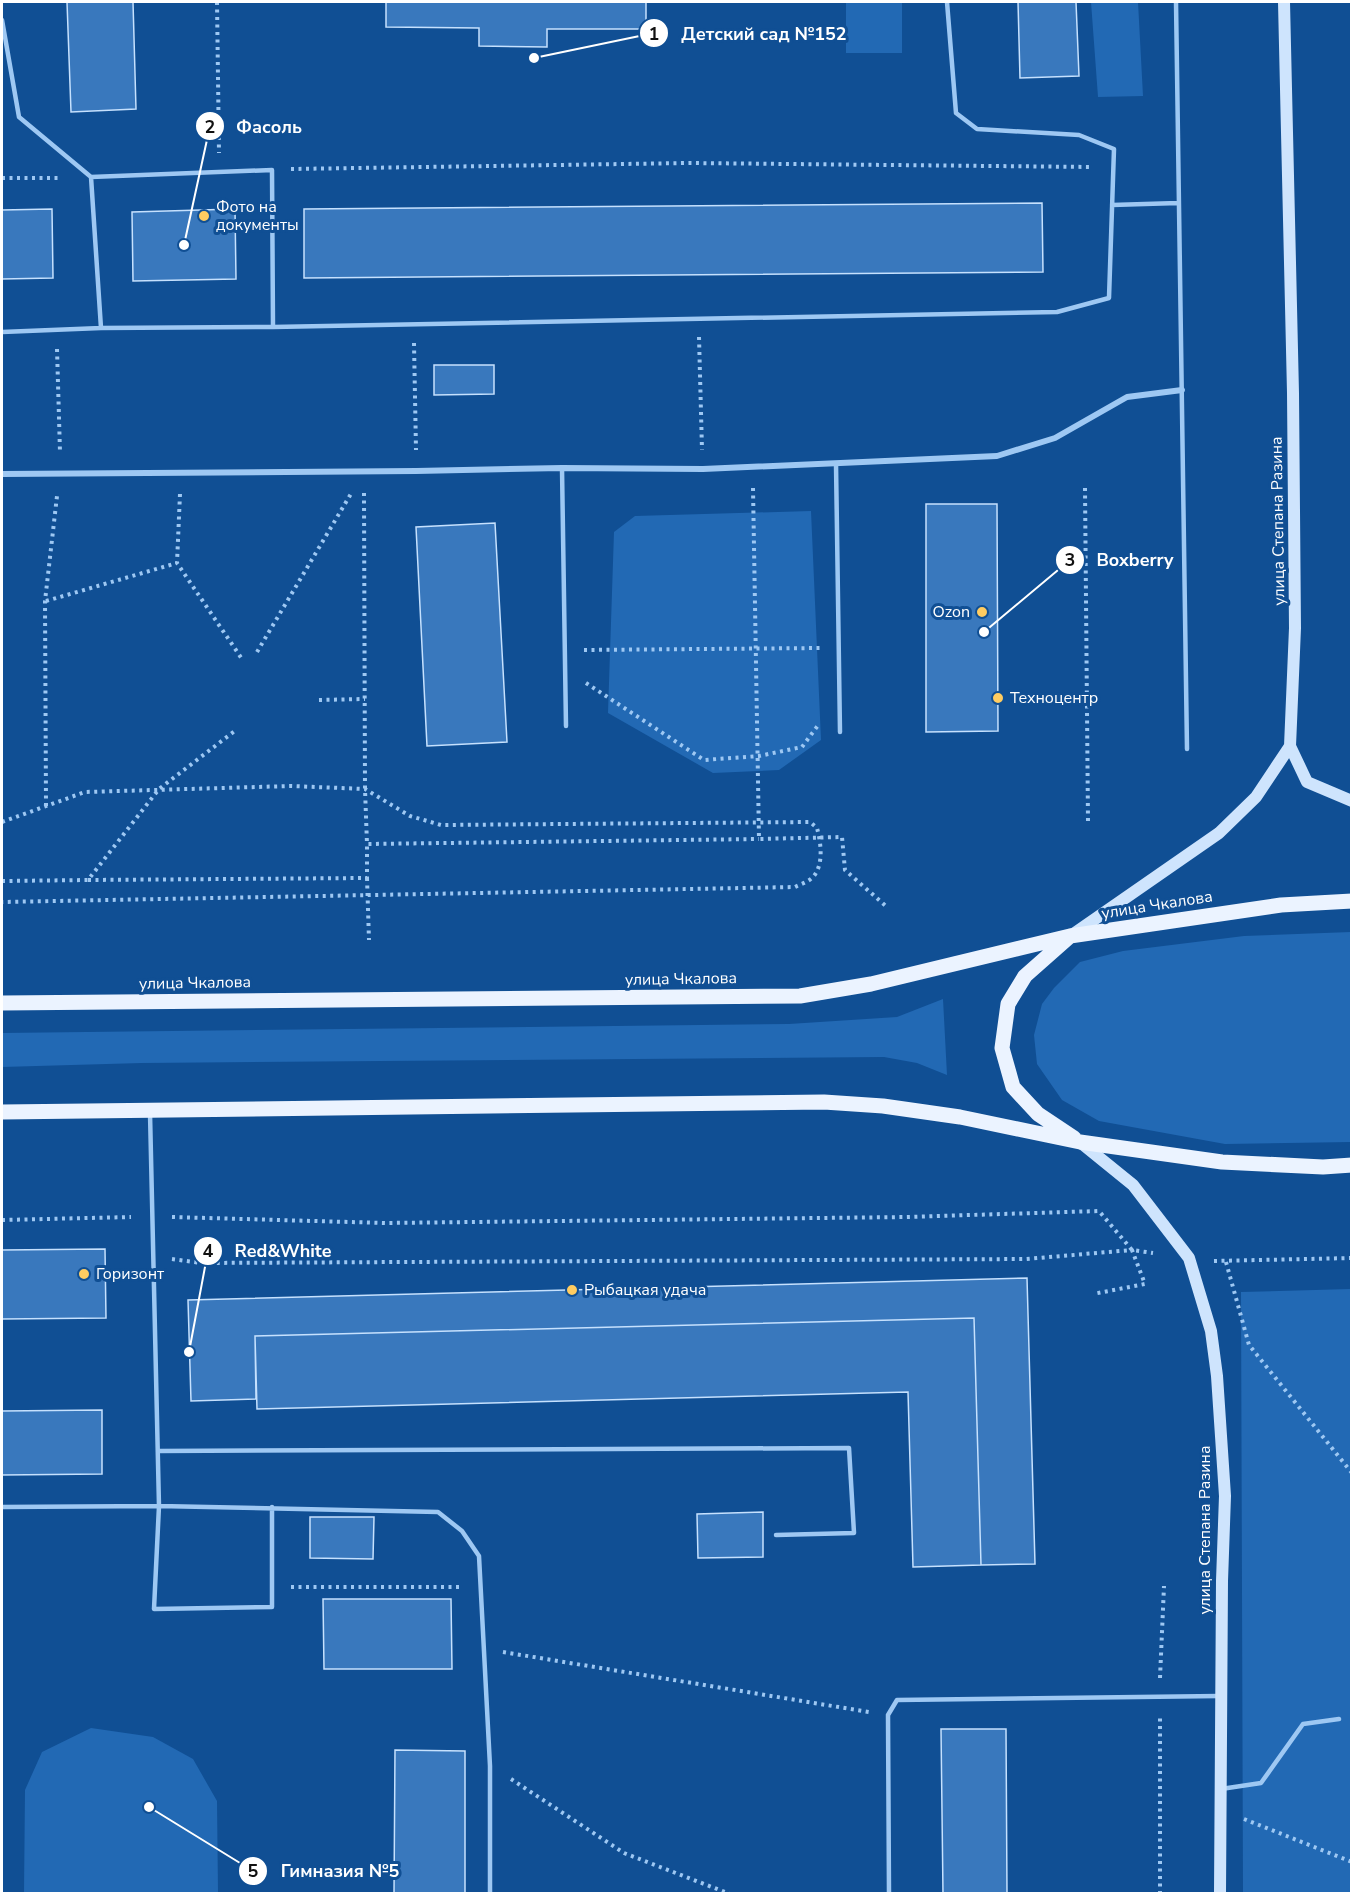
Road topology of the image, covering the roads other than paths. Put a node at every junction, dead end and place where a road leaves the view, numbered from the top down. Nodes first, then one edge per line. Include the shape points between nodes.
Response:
1 (947, 2) edge
2 (1176, 2) edge
3 (1284, 2) edge
4 (2, 20) edge
5 (91, 177) junction
6 (1178, 203) junction
7 (1112, 205) junction
8 (273, 327) junction
9 (101, 328) junction
10 (2, 332) edge
11 (1182, 390) junction
12 (836, 464) junction
13 (562, 468) junction
14 (2, 474) edge
15 (566, 726) dead end
16 (840, 732) dead end
17 (1290, 746) junction
18 (1187, 749) dead end
19 (1352, 801) edge
20 (1352, 902) edge
21 (1070, 936) junction
22 (2, 1003) edge
23 (150, 1110) junction
24 (2, 1112) edge
25 (1080, 1142) junction
26 (1352, 1165) edge
27 (158, 1451) junction
28 (159, 1506) junction
29 (2, 1507) edge
30 (272, 1507) junction
31 (776, 1535) dead end
32 (1221, 1696) junction
33 (1339, 1719) dead end
34 (1221, 1789) junction
35 (490, 1893) edge
36 (889, 1893) edge
37 (1220, 1893) edge

1 - 7 lane via 956,113 977,129 1079,135 1114,149
2 - 6 lane
3 - 17 main road, улица Степана Разина via 1295,616
4 - 5 lane via 19,117
5 - 8 lane via 272,170
5 - 9 lane
6 - 7 lane
6 - 11 lane
7 - 8 lane via 1109,298 1057,312
8 - 9 lane
9 - 10 lane
11 - 12 street via 1127,397 1055,438 997,456
11 - 18 lane
12 - 13 street via 703,469
12 - 16 lane
13 - 14 street
13 - 15 lane
17 - 19 main road via 1307,782
17 - 21 main road via 1256,797 1219,833
20 - 21 main road, улица Чкалова via 1281,905
21 - 22 main road, улица Чкалова via 871,984 800,996
21 - 25 main road via 1025,976 1008,1004 1002,1048 1013,1086 1038,1114
23 - 24 main road
23 - 25 main road via 824,1102 960,1117
23 - 27 lane
25 - 26 main road via 1222,1162
25 - 32 main road, улица Степана Разина via 1133,1185 1189,1258 1211,1331 1225,1496
27 - 28 lane
27 - 31 lane via 849,1448 854,1533
28 - 29 lane
28 - 30 lane
28 - 30 lane via 154,1609 273,1607
30 - 35 lane via 438,1512 462,1531 479,1556 490,1766
32 - 34 main road, улица Степана Разина
32 - 36 lane via 897,1700 888,1715
33 - 34 lane via 1303,1724 1261,1783
34 - 37 main road, улица Степана Разина

